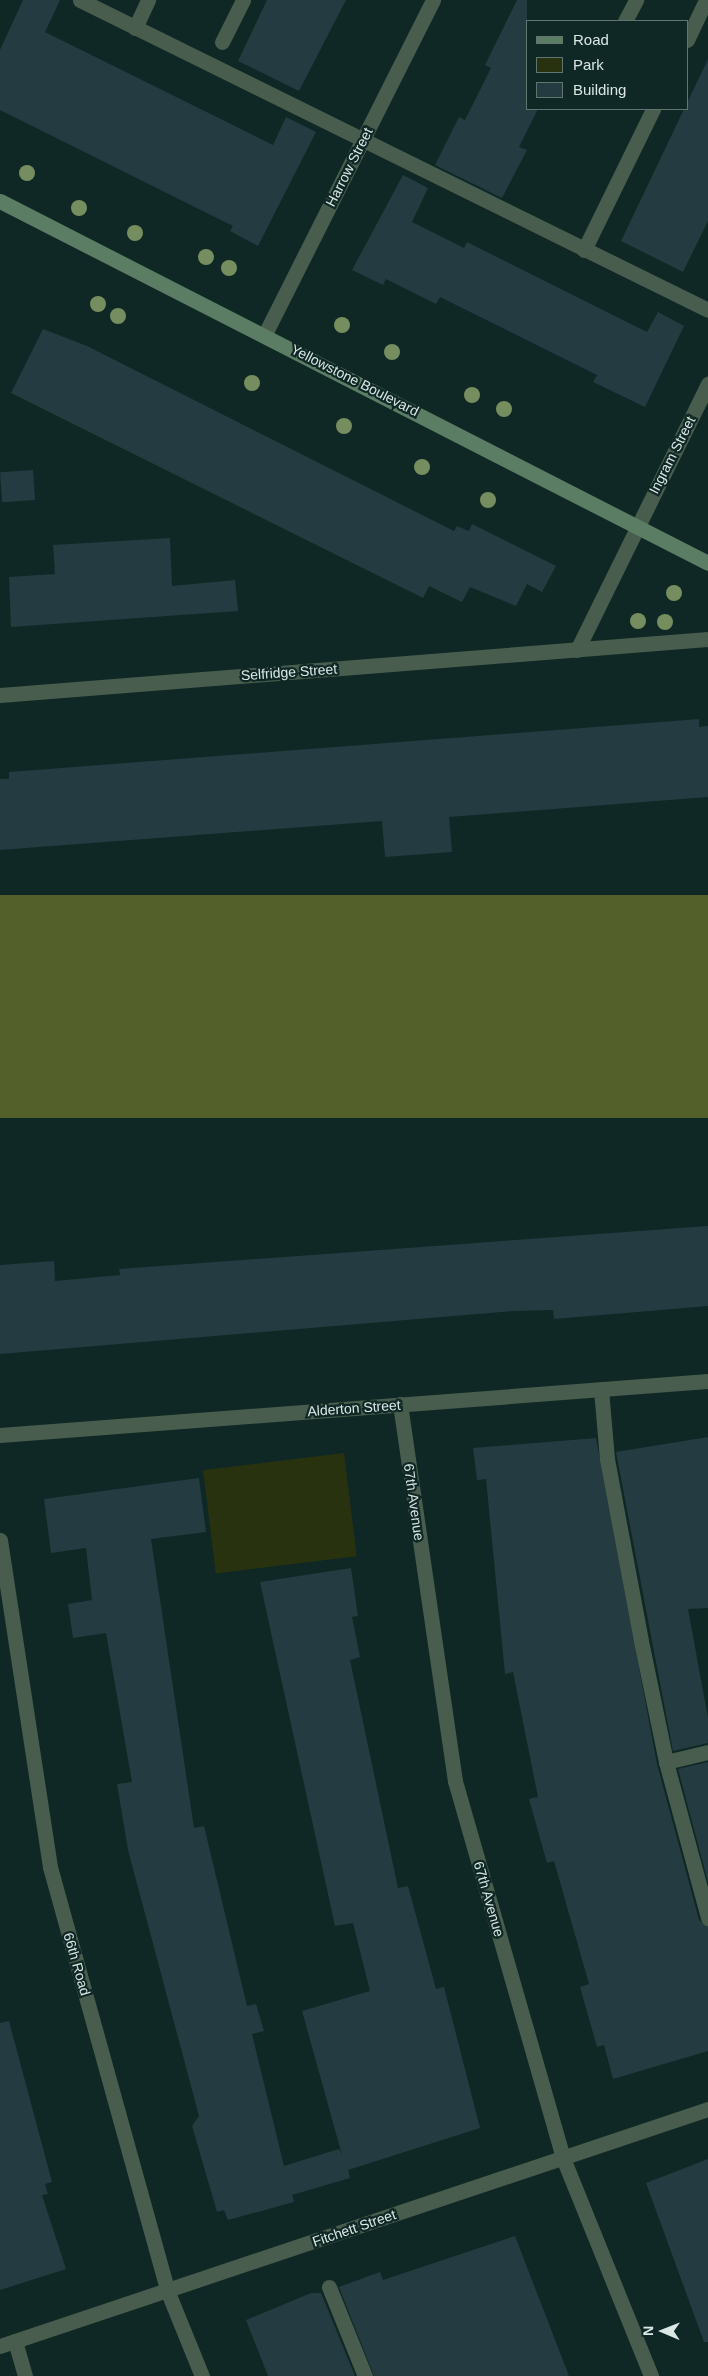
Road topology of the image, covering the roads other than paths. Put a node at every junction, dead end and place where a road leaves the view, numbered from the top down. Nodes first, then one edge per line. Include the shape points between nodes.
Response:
1 (80, 0) edge
2 (148, 0) edge
3 (243, 0) edge
4 (433, 0) edge
5 (636, 0) edge
6 (706, 0) edge
7 (626, 20) edge
8 (135, 28) junction
9 (688, 38) edge
10 (222, 42) dead end
11 (653, 110) edge
12 (361, 142) junction
13 (0, 201) edge
14 (584, 250) junction
15 (708, 310) edge
16 (265, 334) junction
17 (708, 384) edge
18 (637, 526) junction
19 (708, 563) edge
20 (708, 640) edge
21 (578, 650) junction
22 (0, 695) edge
23 (708, 1381) edge
24 (601, 1389) junction
25 (400, 1404) junction
26 (0, 1435) edge
27 (0, 1540) edge
28 (708, 1752) edge
29 (666, 1762) junction
30 (708, 1918) edge
31 (708, 2109) edge
32 (563, 2158) junction
33 (329, 2288) dead end
34 (167, 2290) junction
35 (15, 2341) junction
36 (0, 2346) edge
37 (25, 2376) edge
38 (202, 2376) edge
39 (365, 2376) edge
40 (651, 2376) edge

1 - 8 street
2 - 8 street
3 - 10 street
4 - 12 street, Harrow Street
5 - 7 street
6 - 9 street
8 - 12 street
11 - 14 street
12 - 14 street
12 - 16 street, Harrow Street
13 - 16 street, Yellowstone Boulevard
14 - 15 street
16 - 18 street, Yellowstone Boulevard
17 - 18 street, Ingram Street
18 - 19 street, Yellowstone Boulevard
18 - 21 street
20 - 21 street, Selfridge Street
21 - 22 street, Selfridge Street
23 - 24 street, Alderton Street
24 - 25 street, Alderton Street
24 - 29 street via 606,1459
25 - 26 street, Alderton Street
25 - 32 street, 67th Avenue via 455,1781
27 - 34 street, 66th Road via 50,1867
28 - 29 street
29 - 30 street
31 - 32 street, Fitchett Street
32 - 34 street, Fitchett Street
32 - 40 street, 67th Avenue
33 - 39 street
34 - 35 street, Fitchett Street
34 - 38 street, 66th Road
35 - 36 street, Fitchett Street
35 - 37 street

